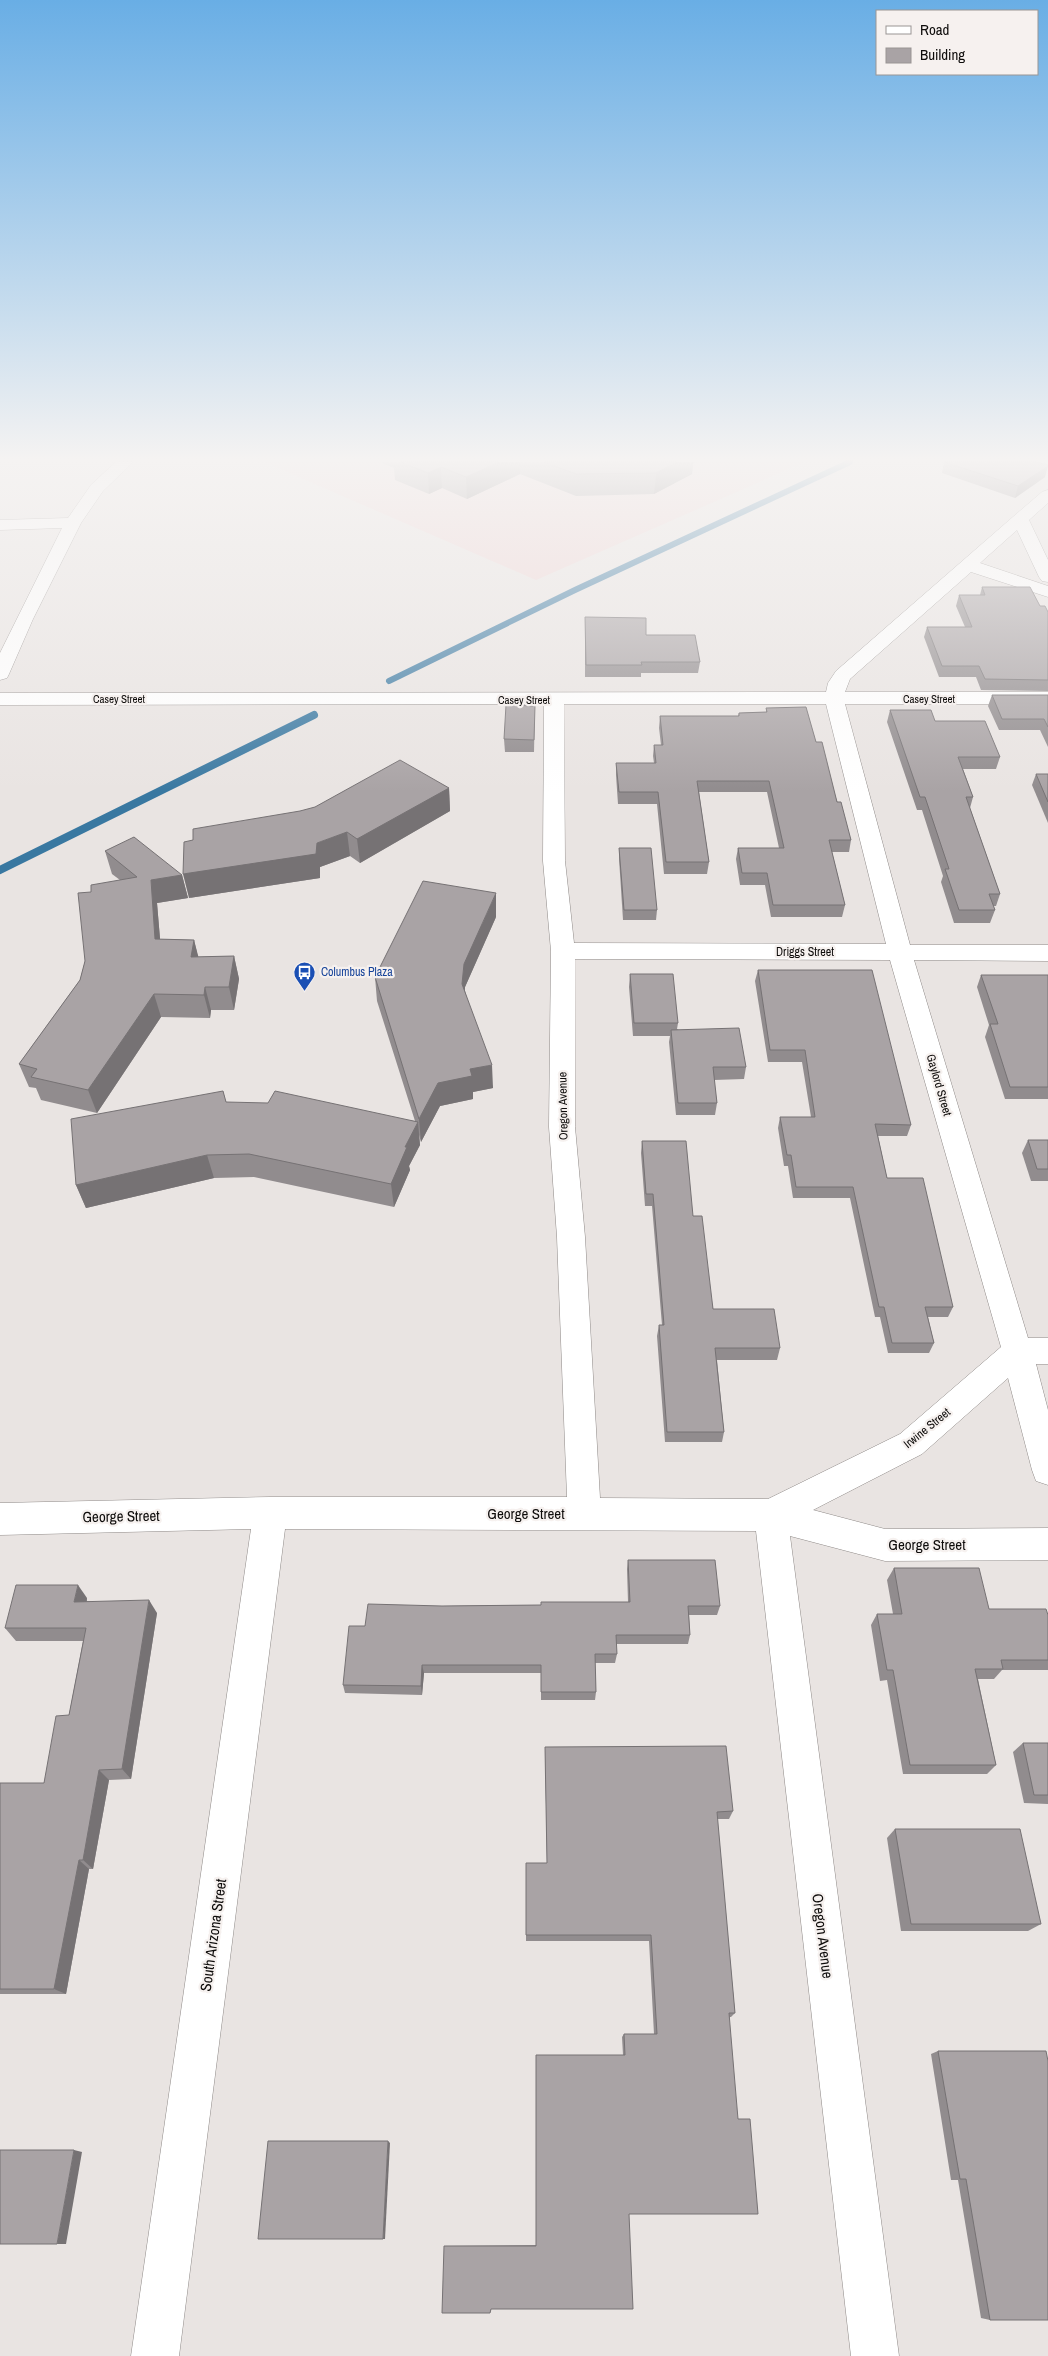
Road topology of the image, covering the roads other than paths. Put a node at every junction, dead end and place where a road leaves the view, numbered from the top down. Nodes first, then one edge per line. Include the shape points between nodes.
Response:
1 (48, 572) edge
2 (960, 572) edge
3 (989, 572) edge
4 (1048, 592) edge
5 (0, 674) edge
6 (1048, 698) edge
7 (0, 699) edge
8 (834, 699) junction
9 (554, 700) junction
10 (563, 951) junction
11 (900, 953) junction
12 (1048, 953) edge
13 (1017, 1351) junction
14 (1048, 1351) edge
15 (1048, 1470) edge
16 (270, 1513) junction
17 (584, 1513) junction
18 (771, 1515) junction
19 (0, 1518) edge
20 (1048, 1544) edge
21 (156, 2356) edge
22 (875, 2356) edge

1 - 5 street
2 - 8 street via 843,675 837,682
3 - 4 street
6 - 8 street, Casey Street
7 - 9 street, Casey Street
8 - 9 street, Casey Street
8 - 11 street, Gaylord Street
9 - 10 street, Oregon Avenue via 554,860
10 - 11 street, Driggs Street
10 - 17 street, Oregon Avenue via 562,1127 571,1237
11 - 12 street, Driggs Street
11 - 13 street, Gaylord Street
13 - 14 street
13 - 15 street, Gaylord Street
13 - 18 street, Irwine Street via 910,1444
16 - 17 street, George Street
16 - 19 street, George Street
16 - 21 street, South Arizona Street
17 - 18 street, George Street
18 - 20 street, George Street via 884,1545
18 - 22 street, Oregon Avenue

